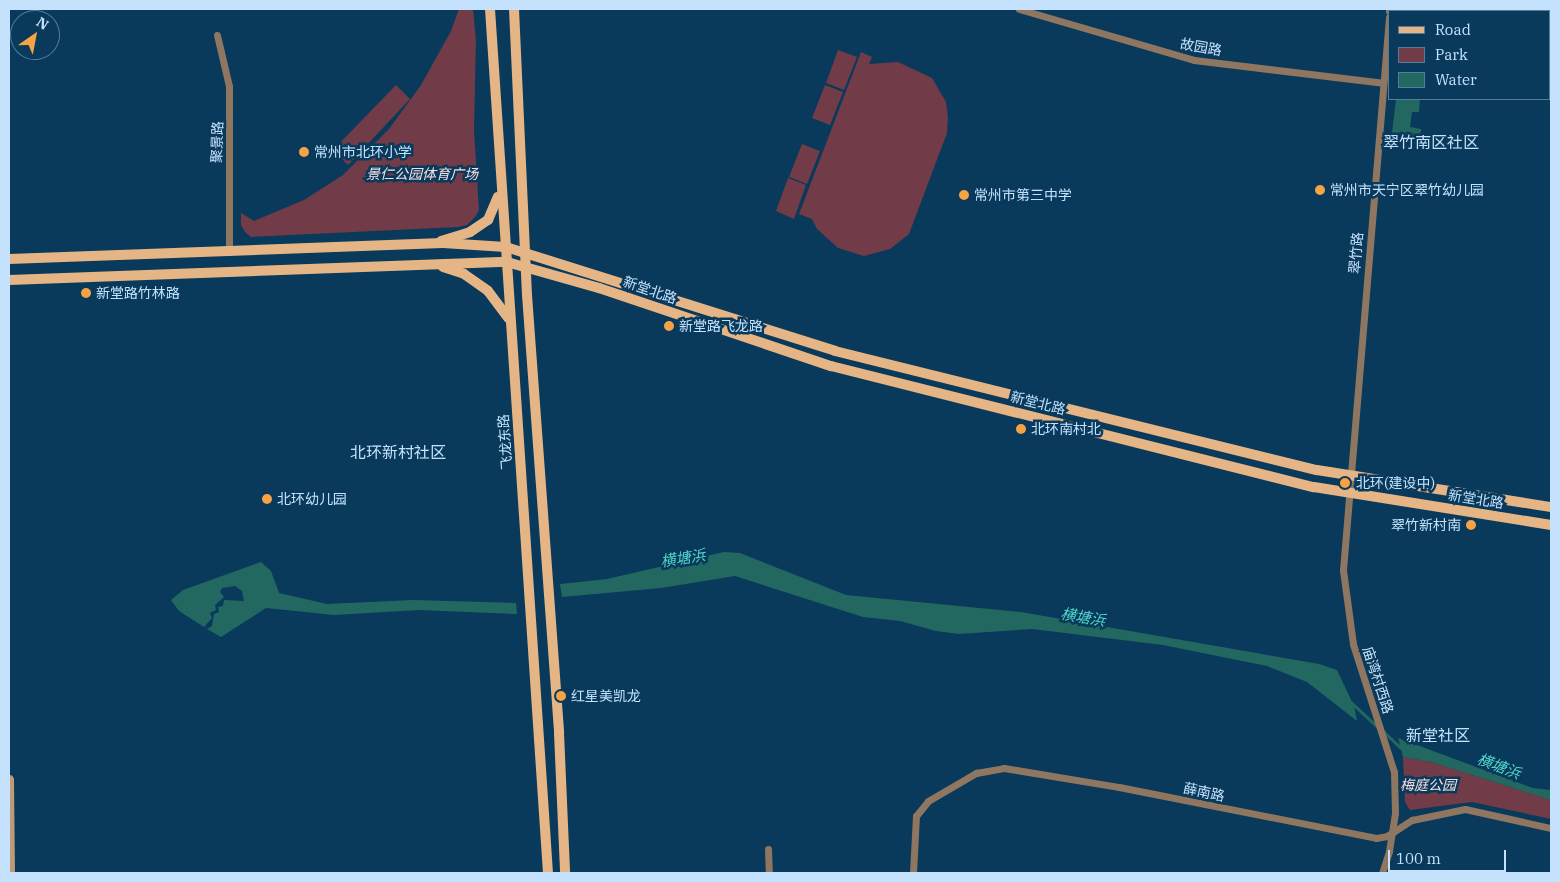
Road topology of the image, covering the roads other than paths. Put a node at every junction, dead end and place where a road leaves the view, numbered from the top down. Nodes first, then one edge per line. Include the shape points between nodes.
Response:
1 (490, 9) edge
2 (514, 9) edge
3 (1019, 9) edge
4 (1388, 27) edge
5 (217, 35) dead end
6 (1383, 83) junction
7 (500, 174) junction
8 (433, 244) junction
9 (506, 247) junction
10 (229, 252) junction
11 (528, 252) junction
12 (9, 259) edge
13 (507, 262) junction
14 (435, 265) junction
15 (528, 268) junction
16 (9, 280) edge
17 (510, 324) junction
18 (1350, 475) junction
19 (1348, 492) junction
20 (1551, 507) edge
21 (1551, 525) edge
22 (9, 779) edge
23 (1551, 828) edge
24 (1393, 830) junction
25 (768, 849) dead end
26 (10, 873) edge
27 (548, 873) edge
28 (566, 873) edge
29 (769, 873) edge
30 (913, 873) edge
31 (1382, 873) edge

1 - 7 main road, 飞龙东路
2 - 11 main road
3 - 6 street, 故园路 via 1194,60
4 - 6 street, 翠竹路
5 - 10 street, 聚景路 via 229,86
6 - 18 street, 翠竹路
7 - 8 main road via 497,206 488,220 470,232
7 - 9 main road, 飞龙东路
8 - 9 main road, 新堂北路
8 - 10 main road
9 - 11 main road, 新堂北路
9 - 13 main road, 飞龙东路
10 - 12 main road
11 - 15 main road
11 - 18 main road, 新堂北路 via 836,351 1309,468
13 - 14 main road, 新堂北路
13 - 15 main road, 新堂北路
13 - 17 main road, 飞龙东路
14 - 16 main road, 新堂北路
14 - 17 main road via 464,274 488,290
15 - 19 main road, 新堂北路 via 599,288 831,366 1314,487
15 - 28 main road
17 - 27 main road, 飞龙东路
18 - 19 street, 翠竹路
18 - 20 main road, 新堂北路
19 - 21 main road, 新堂北路
19 - 24 street, 庙湾村西路 via 1343,570 1347,607 1353,644 1389,749 1395,781
22 - 26 main road
23 - 24 street, 薛南路 via 1466,809 1412,820
24 - 30 street, 薛南路 via 1376,838 1119,787 1004,768 976,773 928,801 916,816
24 - 31 street, 庙湾村西路
25 - 29 street

